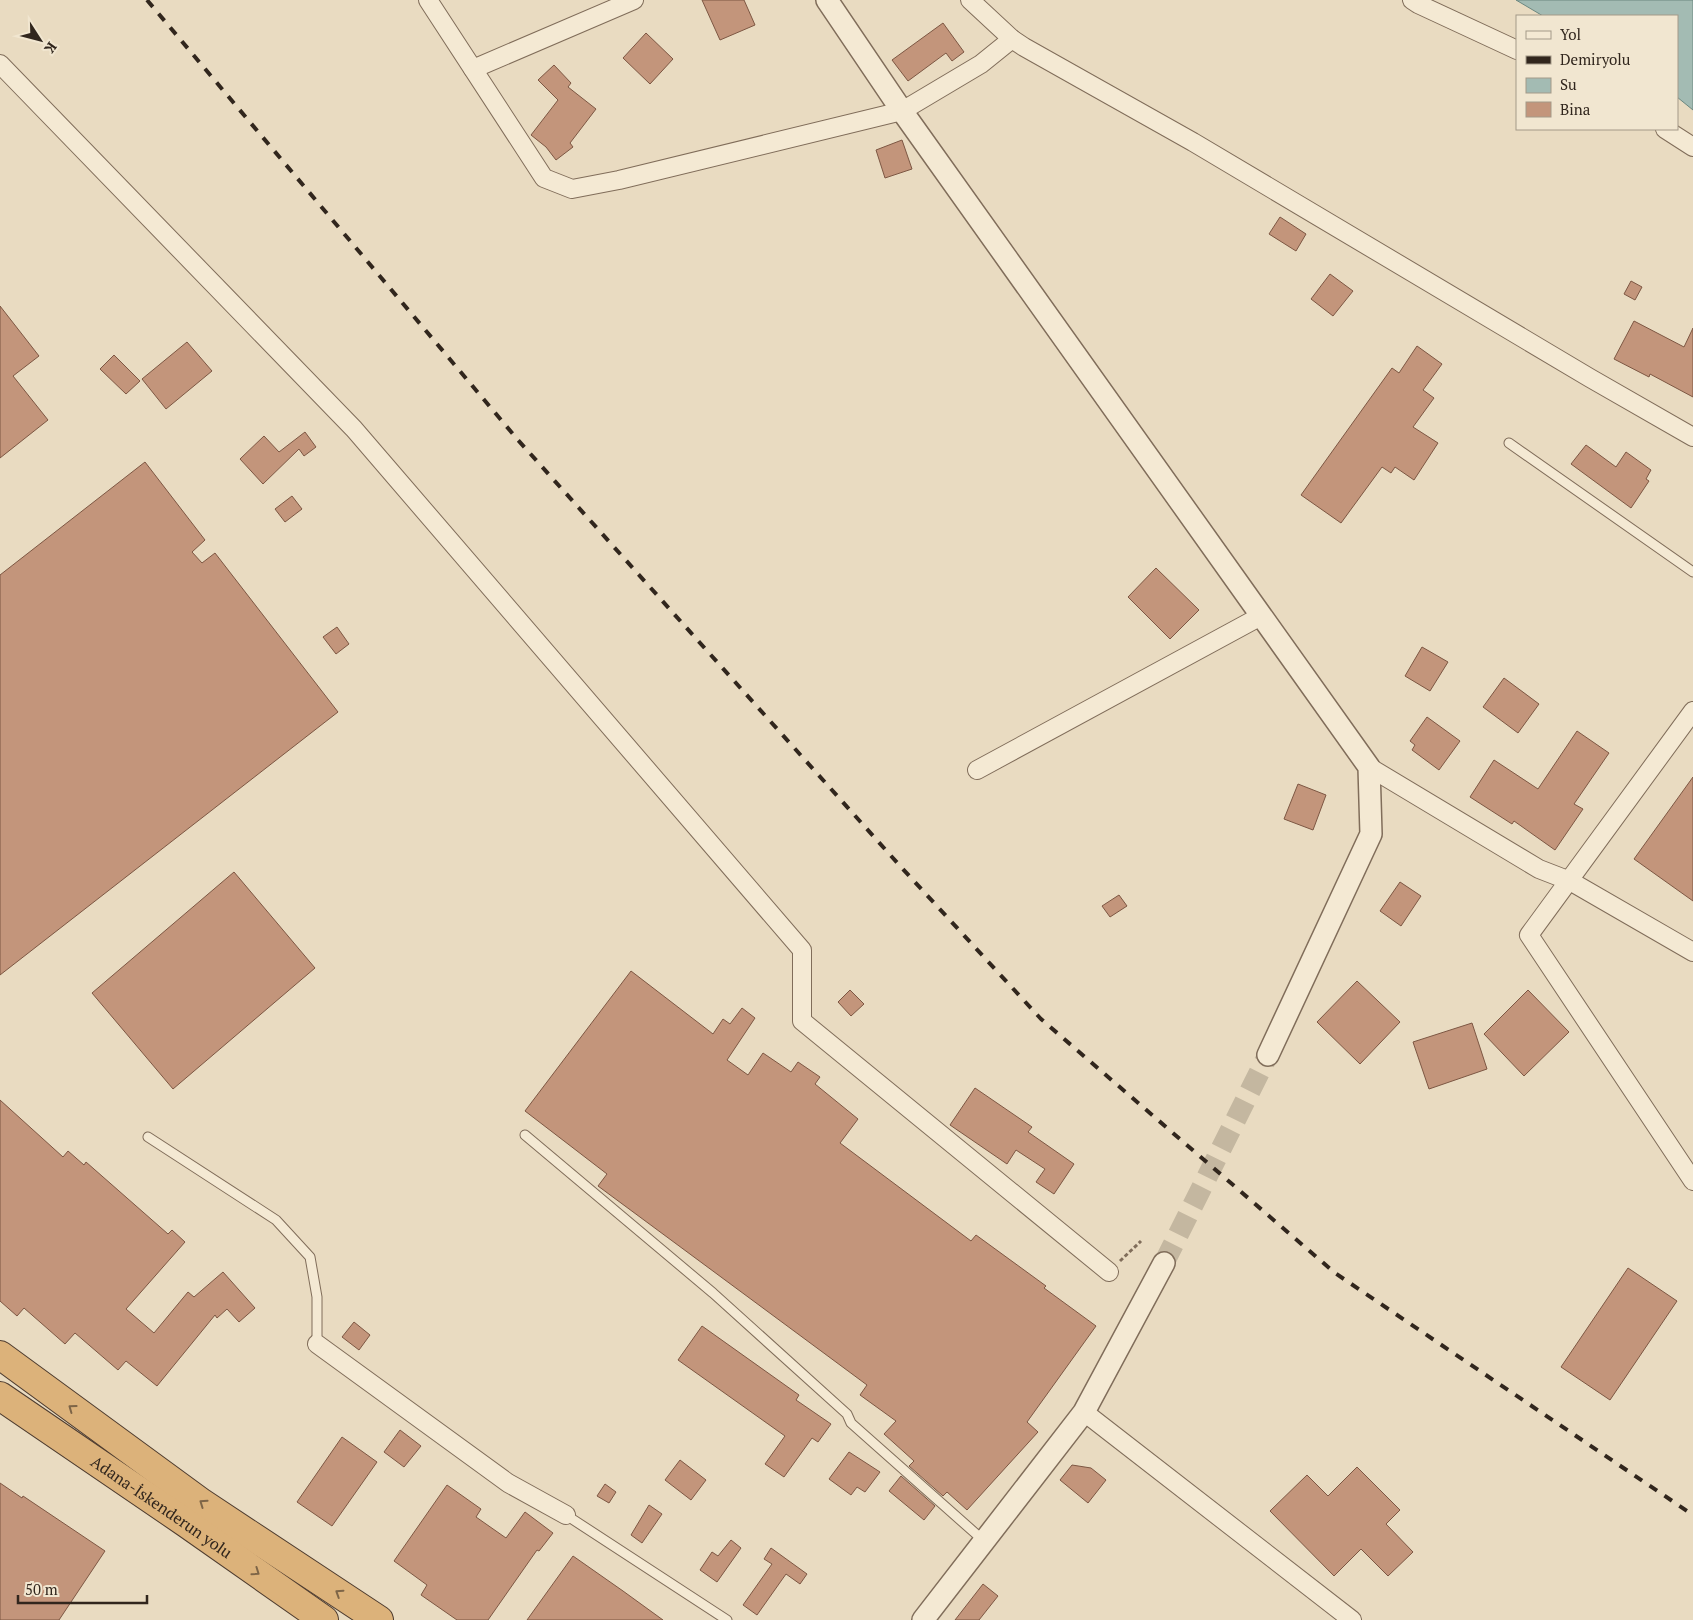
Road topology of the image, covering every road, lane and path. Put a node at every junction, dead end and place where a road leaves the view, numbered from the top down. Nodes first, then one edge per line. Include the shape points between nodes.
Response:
1 (428, 0) edge
2 (634, 0) edge
3 (827, 0) edge
4 (970, 0) edge
5 (1412, 0) edge
6 (1012, 38) junction
7 (1516, 50) edge
8 (0, 64) edge
9 (473, 69) junction
10 (902, 111) junction
11 (1667, 130) edge
12 (1693, 147) edge
13 (1693, 438) edge
14 (1508, 443) dead end
15 (1693, 572) edge
16 (1261, 616) junction
17 (1693, 711) edge
18 (1368, 767) junction
19 (977, 770) dead end
20 (1570, 881) junction
21 (1693, 952) edge
22 (1268, 1055) tunnel mouth
23 (525, 1135) dead end
24 (148, 1137) dead end
25 (1693, 1181) edge
26 (1141, 1241) dead end
27 (1164, 1263) tunnel mouth
28 (1109, 1272) joint
29 (317, 1344) joint
30 (0, 1355) edge
31 (0, 1396) edge
32 (1084, 1412) junction
33 (566, 1515) joint
34 (984, 1541) junction
35 (324, 1620) edge
36 (379, 1620) edge
37 (727, 1620) edge
38 (923, 1620) edge
39 (1352, 1620) edge

1 - 9 street
2 - 9 street
3 - 10 street
4 - 6 street
5 - 7 street
6 - 10 street via 981,64
6 - 13 street
8 - 28 street via 354,429 802,950 802,1022
9 - 10 street via 544,178 572,189
10 - 16 street
11 - 12 street
14 - 15 lane
16 - 18 street
16 - 19 street
17 - 20 street
18 - 20 street via 1539,868
18 - 22 street via 1371,834
20 - 21 street
20 - 25 street via 1529,935
23 - 34 lane via 713,1292 847,1414 851,1423
24 - 29 lane via 276,1220 310,1257 318,1297
26 - 28 path
27 - 32 street
29 - 33 street via 508,1482
36 -> 30 highway via 202,1503
31 -> 35 highway, Adana-İskenderun yolu
32 - 34 street
32 - 39 street
33 - 37 lane
34 - 38 street

